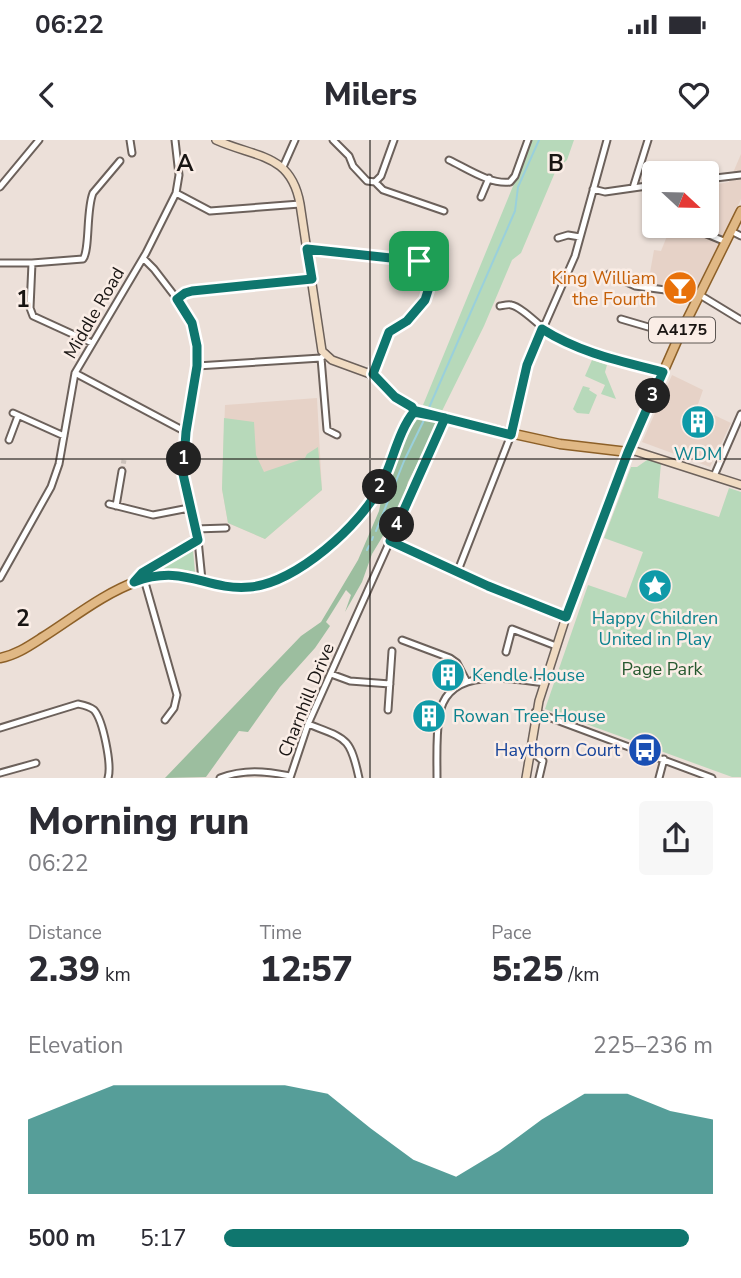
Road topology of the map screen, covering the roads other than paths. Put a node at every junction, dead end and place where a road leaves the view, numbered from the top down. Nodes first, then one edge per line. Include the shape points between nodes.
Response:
1 (39, 140) edge
2 (130, 140) edge
3 (176, 140) edge
4 (216, 140) edge
5 (295, 140) edge
6 (333, 140) edge
7 (394, 140) edge
8 (528, 140) edge
9 (607, 140) edge
10 (648, 140) edge
11 (132, 153) dead end
12 (449, 160) dead end
13 (120, 161) dead end
14 (283, 167) junction
15 (741, 175) edge
16 (489, 178) junction
17 (719, 178) edge
18 (375, 182) junction
19 (0, 187) edge
20 (642, 187) edge
21 (633, 188) junction
22 (593, 190) junction
23 (176, 193) junction
24 (481, 198) dead end
25 (300, 204) junction
26 (444, 211) dead end
27 (741, 211) edge
28 (732, 231) junction
29 (741, 236) edge
30 (580, 237) junction
31 (558, 238) dead end
32 (716, 238) edge
33 (726, 242) junction
34 (307, 249) junction
35 (143, 258) junction
36 (0, 263) edge
37 (32, 264) junction
38 (609, 274) dead end
39 (312, 279) junction
40 (620, 279) junction
41 (616, 287) dead end
42 (699, 298) junction
43 (177, 299) junction
44 (500, 306) dead end
45 (621, 319) dead end
46 (741, 320) edge
47 (542, 329) junction
48 (679, 336) junction
49 (92, 343) junction
50 (324, 356) junction
51 (197, 366) junction
52 (663, 372) junction
53 (75, 373) junction
54 (373, 374) junction
55 (417, 412) junction
56 (741, 414) edge
57 (442, 418) junction
58 (186, 432) junction
59 (337, 435) dead end
60 (511, 435) junction
61 (64, 436) junction
62 (9, 440) dead end
63 (628, 452) junction
64 (122, 471) tunnel mouth
65 (714, 476) junction
66 (741, 485) edge
67 (189, 508) junction
68 (226, 528) dead end
69 (195, 529) junction
70 (198, 540) junction
71 (390, 541) junction
72 (457, 573) junction
73 (0, 578) edge
74 (144, 579) junction
75 (202, 580) junction
76 (134, 582) junction
77 (566, 617) junction
78 (418, 637) dead end
79 (402, 640) dead end
80 (415, 645) junction
81 (556, 646) junction
82 (392, 651) dead end
83 (506, 652) dead end
84 (0, 658) edge
85 (331, 674) junction
86 (467, 682) junction
87 (545, 683) junction
88 (390, 684) junction
89 (388, 710) dead end
90 (535, 712) junction
91 (165, 720) dead end
92 (308, 724) junction
93 (0, 729) edge
94 (530, 750) junction
95 (664, 760) junction
96 (36, 762) dead end
97 (0, 773) edge
98 (290, 777) edge
99 (108, 778) edge
100 (220, 778) edge
101 (359, 778) edge
102 (436, 778) edge
103 (526, 778) edge
104 (539, 778) edge
105 (659, 778) edge
106 (712, 778) edge

1 - 19 street
2 - 11 street
3 - 23 street
4 - 14 street
5 - 14 street
6 - 18 street via 363,178
7 - 18 street
8 - 16 street via 512,180 505,183
9 - 22 street
10 - 21 street
12 - 16 street
13 - 37 street via 90,199 86,256
14 - 25 street via 294,182
15 - 17 street
16 - 24 street
18 - 26 street via 383,190
20 - 21 street
21 - 22 street
22 - 30 street
23 - 25 street via 210,211
23 - 35 street, Middle Road
25 - 34 street
27 - 28 main road, A4175
28 - 29 street
28 - 33 main road, A4175
30 - 31 street
30 - 47 street
32 - 33 street
33 - 42 main road, A4175
34 - 39 street
34 - 54 street via 425,262 432,271 425,300 407,321 389,332
35 - 43 street
35 - 49 street, Middle Road
36 - 37 street
37 - 49 street via 33,316
38 - 40 street
39 - 43 street via 192,291
39 - 50 street
40 - 41 street
40 - 42 street
42 - 46 street
42 - 48 main road, A4175
43 - 51 street via 195,330
44 - 47 street via 517,307
45 - 48 street
47 - 52 street via 590,354
47 - 60 street via 527,365
48 - 52 main road, A4175
49 - 53 street, Middle Road
50 - 51 street
50 - 54 street
50 - 59 street via 327,430
51 - 58 street
52 - 63 main road, A4175
53 - 58 street
53 - 61 street, Middle Road
54 - 55 street
55 - 57 main road
55 - 75 main road via 373,501 328,547 267,584 249,588
56 - 65 street
57 - 60 main road
57 - 71 street, Charnhill Drive
58 - 67 street via 183,474
60 - 63 main road
60 - 72 street
61 - 62 street via 16,415
61 - 73 street, Middle Road via 51,487
63 - 65 street
63 - 77 street
64 - 67 street via 113,505 153,515
65 - 66 street
67 - 69 street
68 - 69 street
69 - 70 street
70 - 75 street
70 - 76 street
71 - 72 street
71 - 85 street, Charnhill Drive
72 - 77 street
74 - 75 main road via 167,574
74 - 76 main road
74 - 91 street via 177,695
76 - 84 main road via 23,649
77 - 81 street
78 - 80 street
79 - 80 street
80 - 86 street via 457,663
81 - 83 street via 512,629
81 - 87 street
82 - 88 street
85 - 88 street via 350,681
85 - 92 street, Charnhill Drive
86 - 87 street via 491,677
86 - 102 street via 449,695 439,716
87 - 90 street
88 - 89 street
90 - 94 street
90 - 95 street
92 - 98 street, Charnhill Drive
92 - 101 street via 348,742
93 - 99 street via 86,705 98,717 110,763
94 - 103 street
94 - 104 street via 543,761
95 - 105 street
95 - 106 street
96 - 97 street
98 - 100 street via 253,771

